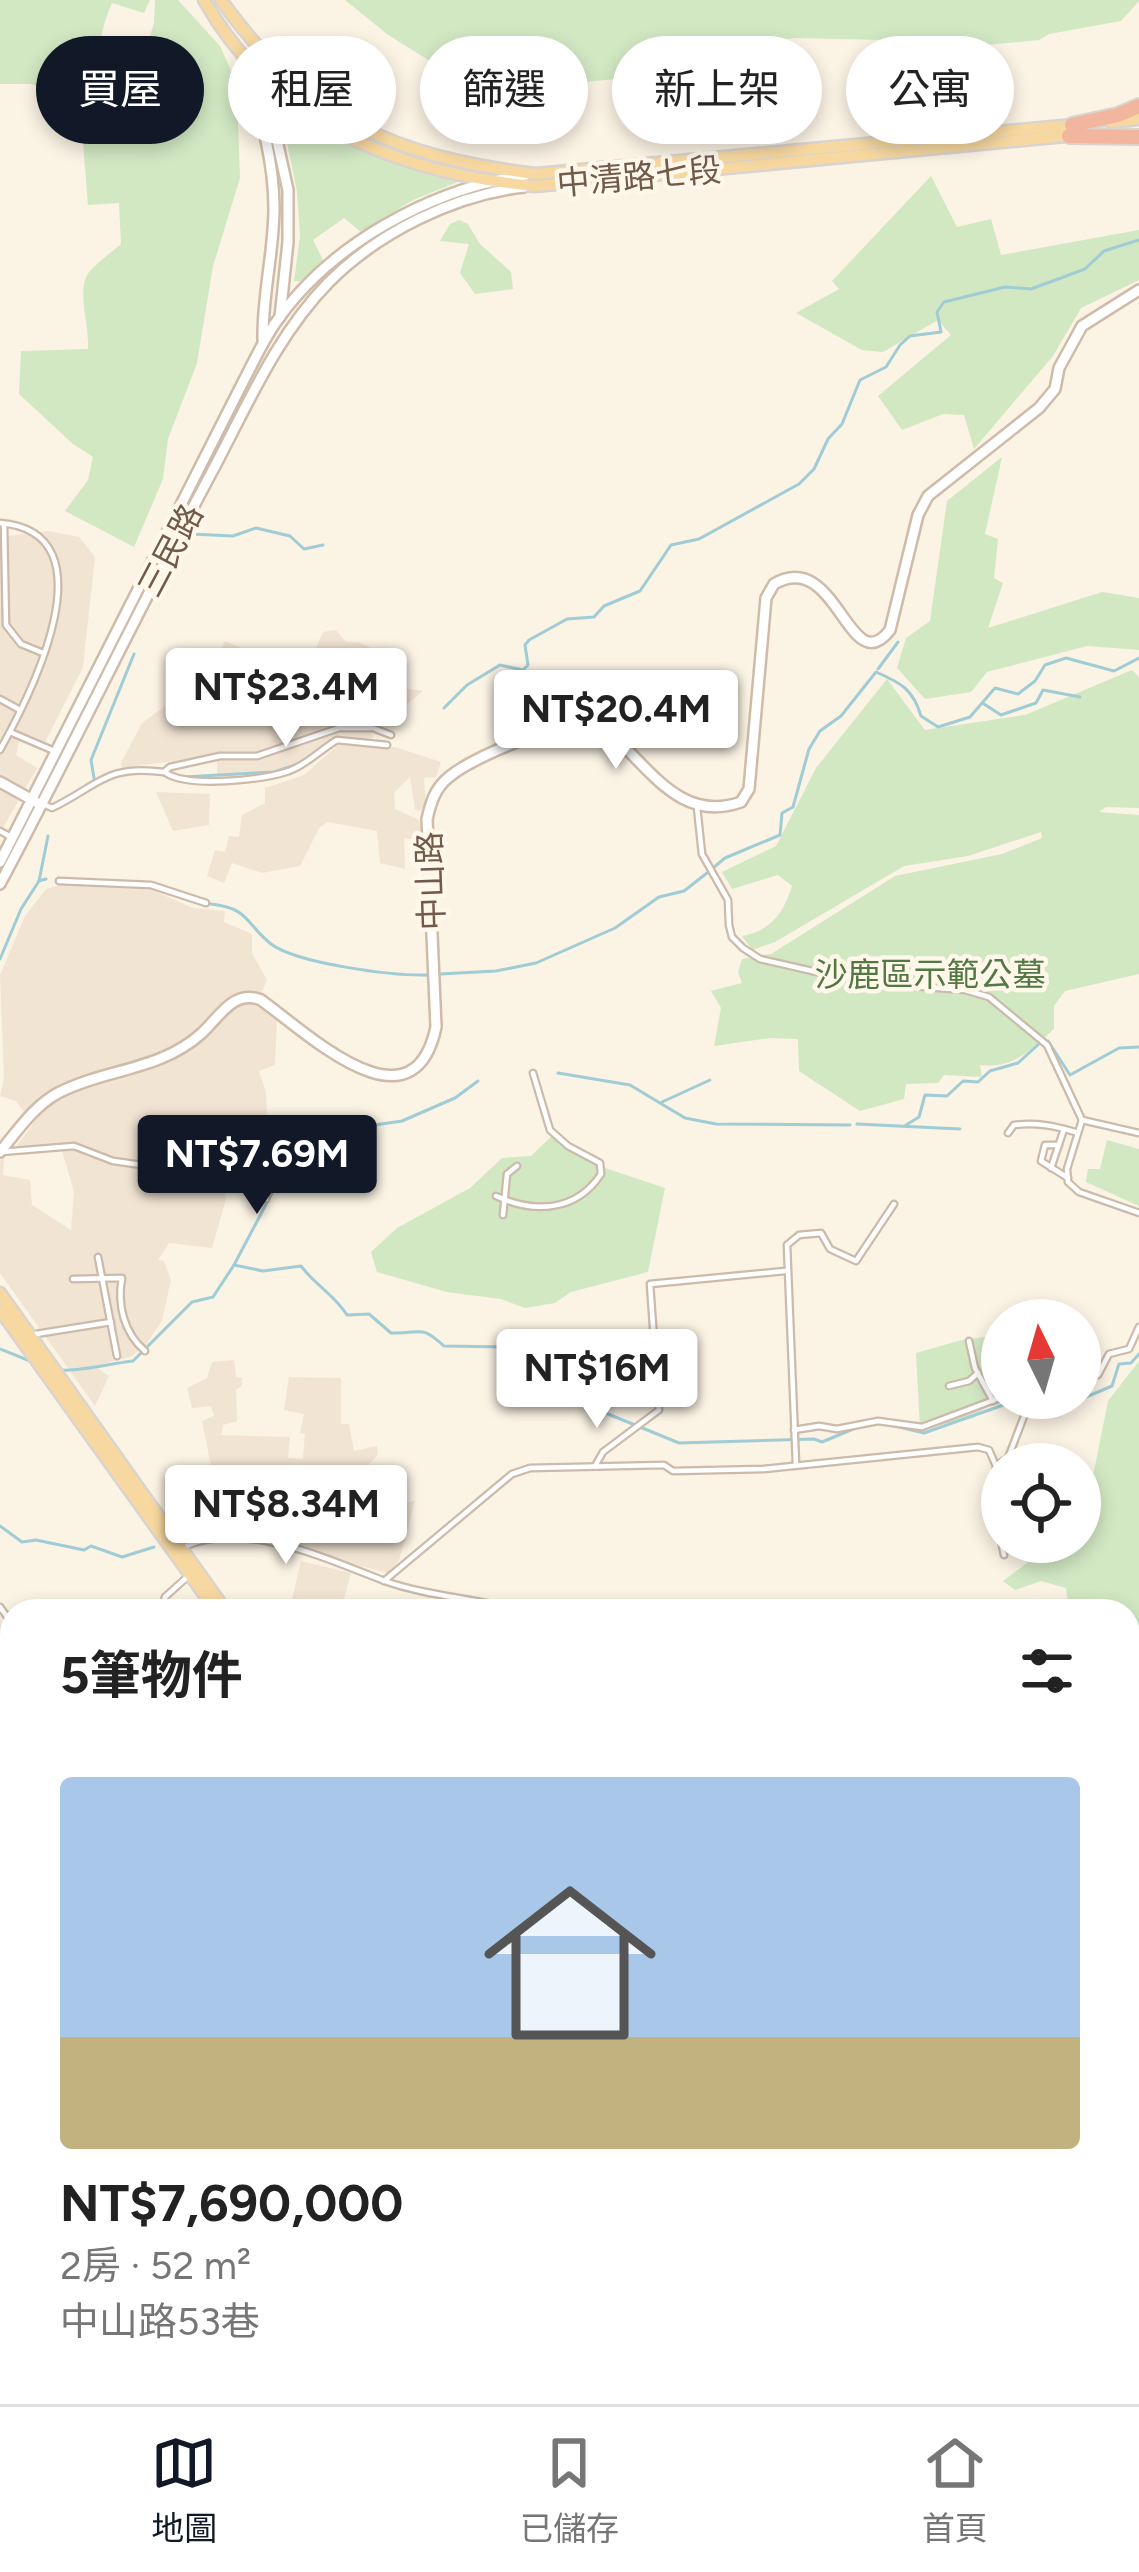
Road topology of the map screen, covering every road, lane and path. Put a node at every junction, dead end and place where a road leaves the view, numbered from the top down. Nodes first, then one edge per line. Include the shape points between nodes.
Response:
1 (204, 0) edge
2 (221, 0) edge
3 (228, 36) edge
4 (247, 36) edge
5 (1139, 106) edge
6 (1139, 119) edge
7 (1070, 130) junction
8 (1139, 134) edge
9 (396, 142) edge
10 (266, 144) edge
11 (277, 144) edge
12 (363, 144) edge
13 (536, 180) junction
14 (489, 182) junction
15 (1139, 290) edge
16 (280, 318) junction
17 (262, 345) junction
18 (278, 347) junction
19 (2, 524) edge
20 (2, 589) edge
21 (135, 607) junction
22 (43, 653) junction
23 (101, 663) junction
24 (0, 699) edge
25 (20, 710) junction
26 (10, 732) junction
27 (391, 735) dead end
28 (387, 745) dead end
29 (0, 750) edge
30 (52, 750) junction
31 (164, 772) junction
32 (0, 782) edge
33 (36, 802) junction
34 (697, 802) junction
35 (0, 831) edge
36 (13, 838) junction
37 (0, 862) edge
38 (59, 881) dead end
39 (0, 884) edge
40 (206, 903) dead end
41 (533, 1073) dead end
42 (1082, 1120) junction
43 (1064, 1129) junction
44 (1008, 1133) dead end
45 (1078, 1133) junction
46 (1139, 1133) edge
47 (1059, 1145) junction
48 (0, 1152) edge
49 (271, 1162) dead end
50 (517, 1166) dead end
51 (1051, 1168) junction
52 (1068, 1178) junction
53 (499, 1197) junction
54 (894, 1204) dead end
55 (1139, 1213) edge
56 (503, 1215) dead end
57 (98, 1257) dead end
58 (785, 1270) junction
59 (73, 1279) dead end
60 (102, 1279) junction
61 (0, 1283) edge
62 (5, 1296) edge
63 (0, 1314) edge
64 (111, 1322) junction
65 (1139, 1327) edge
66 (36, 1334) junction
67 (970, 1341) dead end
68 (142, 1349) dead end
69 (117, 1356) dead end
70 (1101, 1369) edge
71 (978, 1373) junction
72 (981, 1379) edge
73 (949, 1386) dead end
74 (981, 1405) edge
75 (794, 1430) junction
76 (981, 1448) edge
77 (796, 1464) junction
78 (595, 1466) junction
79 (186, 1546) junction
80 (185, 1579) junction
81 (384, 1581) junction
82 (165, 1599) edge
83 (202, 1599) edge
84 (203, 1599) edge
85 (220, 1599) edge
86 (221, 1599) edge
87 (471, 1599) edge

1 - 3 main road, 中清路七段
2 - 4 main road, 中清路七段
5 - 7 highway
6 - 7 main road, 中清路七段
7 - 8 highway
7 - 13 main road, 中清路七段
9 - 13 main road, 中清路七段
10 - 17 street, 三民路 via 273,184
11 - 16 street, 三民路 via 288,190
12 - 14 main road, 中清路七段
13 - 14 main road, 中清路七段
13 - 18 street, 三民路 via 458,203 377,244 333,279
14 - 16 street, 三民路 via 378,230
15 - 34 street via 1082,326 1039,408 928,496 882,639 858,636 813,580 800,575 775,584 766,598 748,789 735,805
16 - 17 street, 三民路
16 - 18 street, 三民路
17 - 21 street, 三民路
18 - 21 street, 三民路
19 - 20 street
19 - 22 street via 36,532 51,553 58,606
20 - 22 street via 13,636
21 - 23 street, 三民路
21 - 33 street, 三民路
22 - 25 street
23 - 30 street, 三民路
23 - 33 street, 三民路
24 - 25 street
25 - 26 street
26 - 29 street
26 - 30 street
27 - 31 street via 339,728 257,756 220,756
28 - 31 street via 337,740 289,771 259,776 181,781
30 - 33 street, 三民路 via 33,788
31 - 33 street via 117,772 52,808
32 - 33 street
33 - 36 street, 三民路
33 - 39 street, 三民路
34 - 42 street via 702,854 743,948 860,982 989,997 1047,1045
34 - 48 street, 中山路 via 667,791 592,722 541,733 460,769 436,790 427,819 436,1027 421,1062 376,1077 245,996 175,1054 54,1095
35 - 36 street
36 - 37 street, 三民路
38 - 40 street via 145,884
41 - 53 street via 550,1130 603,1170 592,1189 557,1208
42 - 45 street
42 - 46 street
43 - 44 street via 1022,1124
43 - 45 street
43 - 47 street
45 - 52 street
47 - 51 street
47 - 51 street via 1045,1145 1041,1161
48 - 49 street, 中山路 via 74,1145 113,1161 215,1175 266,1199
50 - 53 street
51 - 52 street
52 - 55 street via 1079,1192
53 - 56 street
54 - 58 street via 856,1261 830,1249 821,1233 809,1233 787,1245
57 - 60 street
58 - 75 street
58 - 78 street via 650,1284 657,1413
59 - 60 street
60 - 64 street
60 - 68 street via 122,1278 128,1334
61 - 62 main road
62 - 66 main road
62 - 85 main road
63 - 80 main road
63 - 84 main road
64 - 66 street
64 - 69 street
65 - 70 street via 1129,1348 1109,1354
66 - 79 main road
67 - 71 street
71 - 72 street
71 - 73 street
74 - 75 street via 922,1427 878,1421
75 - 77 street
76 - 77 street
77 - 78 street
78 - 81 street via 512,1474
79 - 81 street via 209,1536 270,1542
79 - 86 main road
80 - 82 street
80 - 83 main road
81 - 87 street

